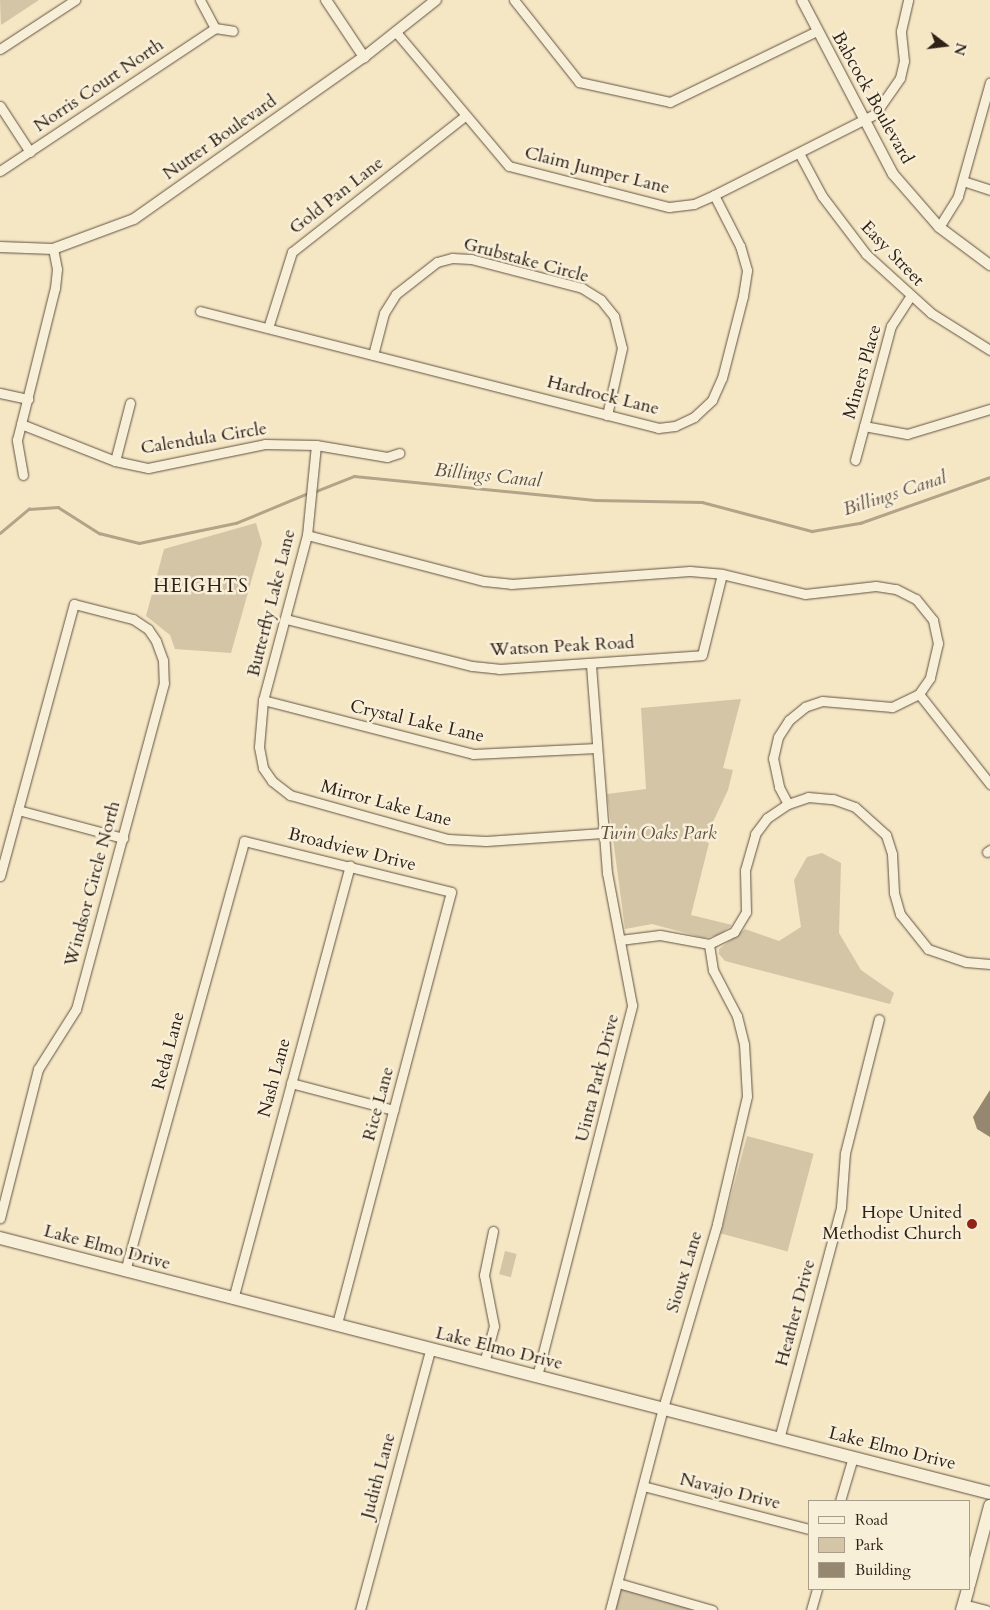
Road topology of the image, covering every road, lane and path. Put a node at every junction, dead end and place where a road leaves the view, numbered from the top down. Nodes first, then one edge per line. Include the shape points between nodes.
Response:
1 (75, 0) edge
2 (200, 0) edge
3 (326, 0) edge
4 (436, 0) edge
5 (514, 0) edge
6 (802, 0) edge
7 (905, 1) edge
8 (215, 28) junction
9 (233, 31) dead end
10 (817, 31) junction
11 (396, 32) junction
12 (0, 49) edge
13 (364, 57) junction
14 (990, 82) edge
15 (0, 106) edge
16 (465, 116) junction
17 (863, 121) junction
18 (30, 152) junction
19 (799, 153) junction
20 (0, 171) edge
21 (962, 181) junction
22 (990, 190) edge
23 (714, 195) junction
24 (939, 227) junction
25 (0, 247) edge
26 (53, 249) junction
27 (990, 265) edge
28 (910, 297) junction
29 (200, 311) dead end
30 (268, 328) junction
31 (990, 350) edge
32 (373, 355) junction
33 (0, 393) edge
34 (28, 400) junction
35 (130, 403) dead end
36 (990, 409) edge
37 (607, 415) junction
38 (21, 424) junction
39 (864, 426) junction
40 (316, 445) junction
41 (399, 453) dead end
42 (855, 460) dead end
43 (115, 461) junction
44 (23, 475) dead end
45 (307, 535) junction
46 (722, 574) junction
47 (286, 619) junction
48 (591, 664) junction
49 (919, 694) junction
50 (263, 700) junction
51 (597, 748) junction
52 (263, 768) joint
53 (990, 784) edge
54 (788, 804) junction
55 (18, 810) junction
56 (604, 833) junction
57 (124, 838) junction
58 (244, 841) joint
59 (350, 866) junction
60 (0, 876) edge
61 (452, 892) joint
62 (620, 940) junction
63 (709, 944) junction
64 (990, 964) edge
65 (879, 1019) dead end
66 (291, 1083) junction
67 (394, 1110) junction
68 (0, 1218) edge
69 (493, 1231) dead end
70 (0, 1238) edge
71 (125, 1271) junction
72 (232, 1299) junction
73 (337, 1324) junction
74 (430, 1350) junction
75 (484, 1363) junction
76 (536, 1376) junction
77 (663, 1408) junction
78 (780, 1439) junction
79 (853, 1457) junction
80 (644, 1486) junction
81 (990, 1492) edge
82 (840, 1500) edge
83 (990, 1506) edge
84 (808, 1528) edge
85 (970, 1580) edge
86 (618, 1583) junction
87 (817, 1590) edge
88 (968, 1590) edge
89 (963, 1607) edge
90 (360, 1610) edge
91 (610, 1610) edge
92 (712, 1610) edge
93 (811, 1610) edge
94 (986, 1610) edge

1 - 12 street
2 - 8 street
3 - 13 street
4 - 11 street, Nutter Boulevard
5 - 10 street via 579,82 670,102
6 - 10 street, Babcock Boulevard
7 - 17 street, Claim Jumper Lane via 901,31 904,61 900,78 884,105
8 - 9 street
8 - 18 street, Norris Court North
10 - 17 street, Babcock Boulevard
11 - 13 street, Nutter Boulevard
11 - 16 street, Claim Jumper Lane
13 - 26 street, Nutter Boulevard via 134,219
14 - 21 street
15 - 18 street
16 - 23 street, Claim Jumper Lane via 510,166 669,207 694,204
16 - 30 street, Gold Pan Lane via 292,252
17 - 19 street, Claim Jumper Lane
17 - 24 street, Babcock Boulevard via 893,174
18 - 20 street, Norris Court North
19 - 23 street, Claim Jumper Lane
19 - 28 street, Easy Street via 849,233
21 - 22 street
21 - 24 street via 953,207
23 - 37 street, Hardrock Lane via 740,246 746,270 722,378 712,400 694,417 675,426 658,428
24 - 27 street, Babcock Boulevard
25 - 26 street, Nutter Boulevard
26 - 34 street via 57,269 55,288
28 - 31 street, Easy Street
28 - 39 street, Miners Place via 891,326
29 - 30 street, Hardrock Lane
30 - 32 street, Hardrock Lane
32 - 37 street, Hardrock Lane
32 - 37 street, Grubstake Circle via 388,303 426,270 452,258 582,288 618,314 622,348
33 - 34 street
34 - 38 street
35 - 43 street
36 - 39 street via 907,434
38 - 43 street, Calendula Circle
38 - 44 street via 17,440
39 - 42 street, Miners Place
40 - 41 street, Calendula Circle via 387,457
40 - 43 street, Calendula Circle via 231,448 148,468
40 - 45 street, Butterfly Lake Lane
45 - 46 street via 484,581 511,584 690,572
45 - 47 street, Butterfly Lake Lane
46 - 48 street, Watson Peak Road via 702,655
46 - 49 street via 805,594 876,586 896,589 916,599 933,620 938,643 937,660
47 - 48 street, Watson Peak Road via 472,666 499,669
47 - 50 street, Butterfly Lake Lane
48 - 51 street, Uinta Park Drive
49 - 53 street
49 - 54 street via 892,707 822,701 805,707 789,720 778,738 773,758 779,787
50 - 51 street, Crystal Lake Lane via 473,754
50 - 52 street, Butterfly Lake Lane via 259,747
51 - 56 street, Uinta Park Drive
52 - 56 street, Mirror Lake Lane via 278,788 290,796 448,839 486,841
54 - 63 street via 767,818 747,852 748,896 741,922 734,932
54 - 64 street via 808,797 833,799 855,807 886,836 892,854 894,893 900,914 916,938 928,950 945,956
55 - 57 street
55 - 57 street, Windsor Circle North via 74,604 140,624 156,641 163,660 164,683
55 - 60 street
56 - 62 street, Uinta Park Drive via 606,873
57 - 68 street, Windsor Circle North via 76,1009 38,1069
58 - 59 street, Broadview Drive
58 - 71 street, Reda Lane
59 - 61 street, Broadview Drive
59 - 66 street, Nash Lane
61 - 67 street, Rice Lane
62 - 63 street via 660,935
62 - 76 street, Uinta Park Drive via 632,1005 629,1027
63 - 77 street, Sioux Lane via 713,970 736,1016 744,1044 747,1096 717,1224
65 - 78 street, Heather Drive via 845,1153 841,1207
66 - 67 street
66 - 72 street, Nash Lane
67 - 73 street, Rice Lane
69 - 75 street via 484,1275 494,1326
70 - 71 main road, Lake Elmo Drive
71 - 72 main road, Lake Elmo Drive
72 - 73 main road, Lake Elmo Drive
73 - 74 main road, Lake Elmo Drive
74 - 75 main road, Lake Elmo Drive
74 - 90 street, Judith Lane
75 - 76 main road, Lake Elmo Drive
76 - 77 main road, Lake Elmo Drive
77 - 78 main road, Lake Elmo Drive
77 - 80 street, Sioux Lane
78 - 79 main road, Lake Elmo Drive
79 - 81 main road, Lake Elmo Drive
79 - 82 street
80 - 84 street, Navajo Drive
80 - 86 street, Sioux Lane
83 - 85 main road
86 - 91 street, Sioux Lane
86 - 92 street
87 - 93 street
88 - 89 main road
89 - 94 street

